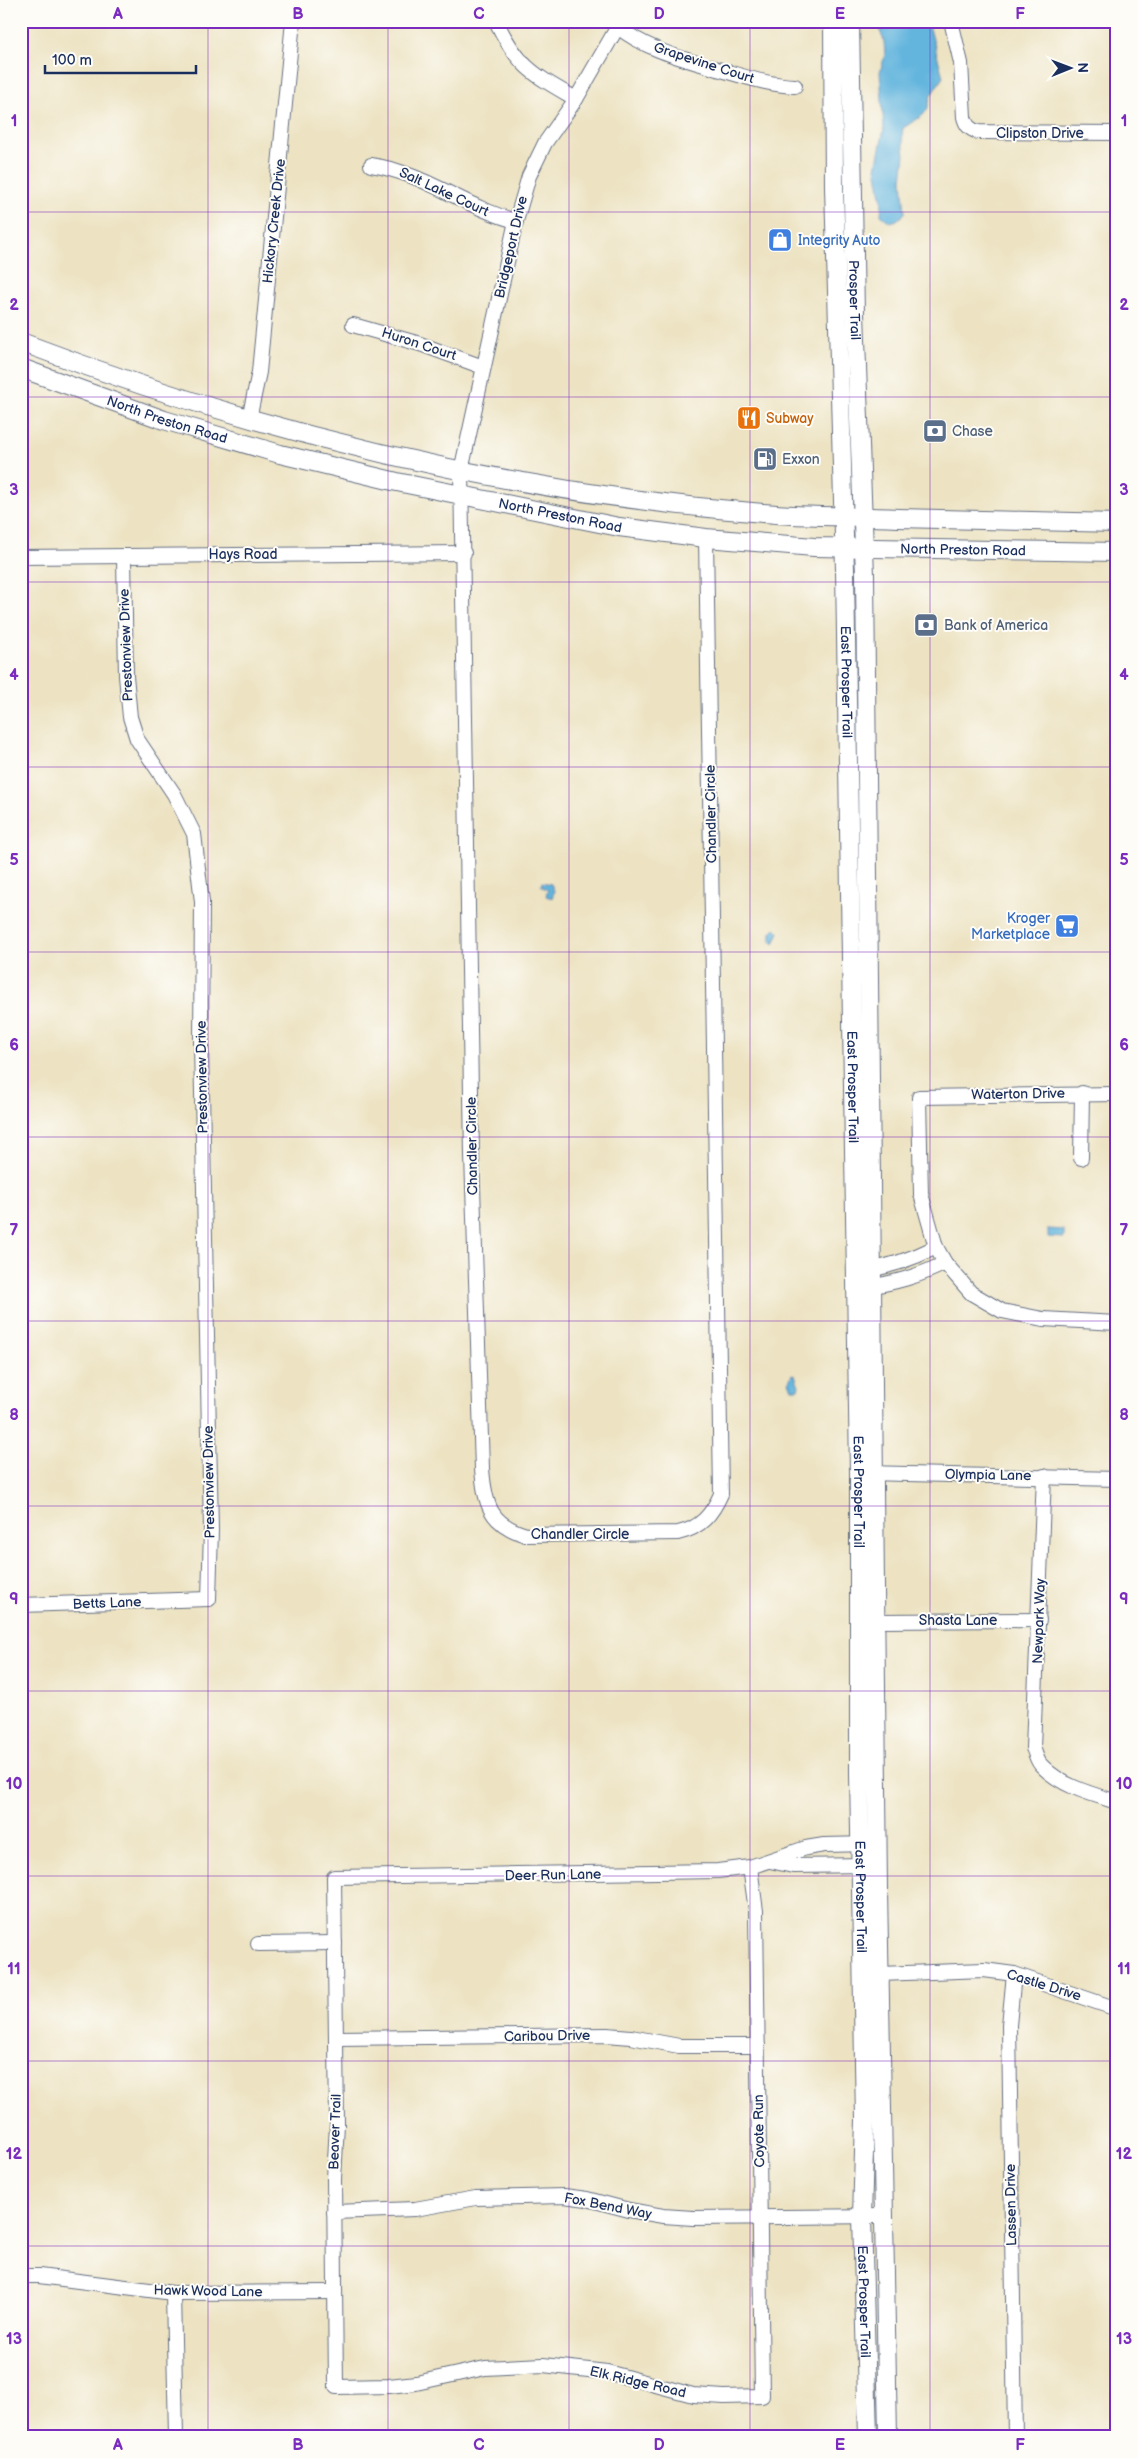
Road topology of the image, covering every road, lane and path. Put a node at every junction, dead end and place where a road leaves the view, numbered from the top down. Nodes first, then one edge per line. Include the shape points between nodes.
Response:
1 (293, 21) edge
2 (496, 21) edge
3 (833, 21) edge
4 (850, 21) edge
5 (950, 21) edge
6 (620, 24) edge
7 (795, 86) dead end
8 (576, 100) junction
9 (1117, 133) edge
10 (371, 164) dead end
11 (834, 187) junction
12 (853, 187) junction
13 (516, 221) junction
14 (353, 325) dead end
15 (21, 342) edge
16 (483, 367) junction
17 (21, 368) edge
18 (249, 419) junction
19 (461, 472) junction
20 (463, 496) junction
21 (843, 517) junction
22 (863, 517) junction
23 (1117, 523) edge
24 (706, 538) junction
25 (844, 547) junction
26 (864, 547) junction
27 (1117, 552) edge
28 (464, 554) junction
29 (124, 556) junction
30 (21, 557) edge
31 (848, 823) junction
32 (868, 824) junction
33 (1082, 1093) junction
34 (1117, 1094) edge
35 (1081, 1158) dead end
36 (936, 1247) junction
37 (945, 1263) junction
38 (855, 1272) junction
39 (873, 1278) junction
40 (855, 1290) junction
41 (1117, 1323) edge
42 (867, 1473) junction
43 (1044, 1476) junction
44 (1117, 1479) edge
45 (193, 1600) joint
46 (21, 1605) edge
47 (1038, 1620) junction
48 (877, 1621) junction
49 (1117, 1802) edge
50 (869, 1844) junction
51 (770, 1861) junction
52 (860, 1865) junction
53 (879, 1865) junction
54 (750, 1867) junction
55 (334, 1877) joint
56 (335, 1943) junction
57 (258, 1944) dead end
58 (880, 1974) junction
59 (1014, 1974) junction
60 (1117, 2009) edge
61 (336, 2038) junction
62 (758, 2046) junction
63 (334, 2212) junction
64 (862, 2216) junction
65 (884, 2216) junction
66 (760, 2217) junction
67 (21, 2276) edge
68 (335, 2292) junction
69 (174, 2293) junction
70 (336, 2387) joint
71 (762, 2396) joint
72 (176, 2437) edge
73 (868, 2437) edge
74 (888, 2437) edge
75 (1015, 2437) edge

1 - 18 street, Hickory Creek Drive via 259,372
2 - 8 street via 508,46 524,67
3 - 11 main road, Prosper Trail
4 - 12 main road, Prosper Trail
5 - 9 street, Clipston Drive via 961,62 966,125 978,132
6 - 7 street, Grapevine Court via 631,37 666,54 773,85
6 - 8 street, Bridgeport Drive
8 - 13 street, Bridgeport Drive via 541,151 529,176
10 - 13 street, Salt Lake Court via 396,168 474,206
11 - 12 main road
11 - 21 main road, Prosper Trail
12 - 22 main road, Prosper Trail
13 - 16 street, Bridgeport Drive
14 - 16 street, Huron Court via 420,344
15 - 18 main road, North Preston Road via 168,395
16 - 19 street, Bridgeport Drive
17 - 20 main road, North Preston Road via 164,420 319,464
18 - 19 main road, North Preston Road
19 - 20 street, Bridgeport Drive
19 - 21 main road, North Preston Road via 678,504
20 - 24 main road, North Preston Road via 619,528
20 - 28 street, Chandler Circle
21 - 22 main road, North Preston Road
21 - 25 main road, Prosper Trail
22 - 23 main road, North Preston Road
22 - 26 main road, Prosper Trail
24 - 25 main road, North Preston Road
24 - 28 street, Chandler Circle via 722,1474 721,1494 710,1515 698,1526 678,1533 526,1535 499,1523 484,1493 472,1145
25 - 26 main road, North Preston Road
25 - 31 main road, East Prosper Trail
26 - 27 main road, North Preston Road
26 - 32 main road, East Prosper Trail
28 - 29 street, Hays Road
29 - 30 street, Hays Road
29 - 45 street, Prestonview Drive via 130,717 136,739 174,794 194,834 202,902 201,1044 211,1530 209,1599
31 - 32 main road
31 - 38 main road, East Prosper Trail
32 - 39 main road, East Prosper Trail
33 - 34 street, Waterton Drive
33 - 35 street
33 - 36 street, Waterton Drive via 919,1096 921,1194
36 - 37 street
36 - 39 street
37 - 39 street via 923,1275
37 - 41 street via 971,1293 1002,1311 1044,1319
38 - 39 street
38 - 40 main road, East Prosper Trail
39 - 40 street
39 - 42 main road, East Prosper Trail
40 - 42 main road, East Prosper Trail
42 - 43 street, Olympia Lane
42 - 48 main road, East Prosper Trail
42 - 50 main road, East Prosper Trail
43 - 44 street, Olympia Lane
43 - 47 street, Newpark Way
45 - 46 street, Betts Lane
47 - 48 street, Shasta Lane
47 - 49 street, Newpark Way via 1033,1748 1040,1765 1084,1792
48 - 50 main road, East Prosper Trail
50 - 51 street, Deer Run Lane via 806,1848
50 - 52 main road, East Prosper Trail
50 - 53 main road, East Prosper Trail
51 - 52 street, Deer Run Lane via 793,1866
51 - 54 street, Deer Run Lane
52 - 53 street, Deer Run Lane
52 - 64 main road, East Prosper Trail via 865,2120
53 - 58 main road, East Prosper Trail
54 - 55 street, Deer Run Lane via 678,1873
54 - 62 street, Coyote Run via 756,1911
55 - 56 street, Beaver Trail
56 - 57 street
56 - 61 street, Beaver Trail
58 - 59 street, Castle Drive via 984,1970
58 - 65 main road, East Prosper Trail
59 - 60 street, Castle Drive
59 - 75 street, Lassen Drive via 1009,2025
61 - 62 street, Caribou Drive via 606,2035 679,2046
61 - 63 street, Beaver Trail
62 - 66 street, Coyote Run
63 - 66 street, Fox Bend Way via 415,2209 476,2198 564,2196 663,2216
63 - 68 street, Beaver Trail
64 - 65 street, Fox Bend Way
64 - 66 street, Fox Bend Way
64 - 73 main road, East Prosper Trail
65 - 74 main road, East Prosper Trail
66 - 71 street, Coyote Run
67 - 69 street, Hawk Wood Lane
68 - 69 street, Hawk Wood Lane
68 - 70 street, Beaver Trail
69 - 72 street
70 - 71 street, Elk Ridge Road via 390,2386 485,2368 543,2365 607,2372 693,2395

